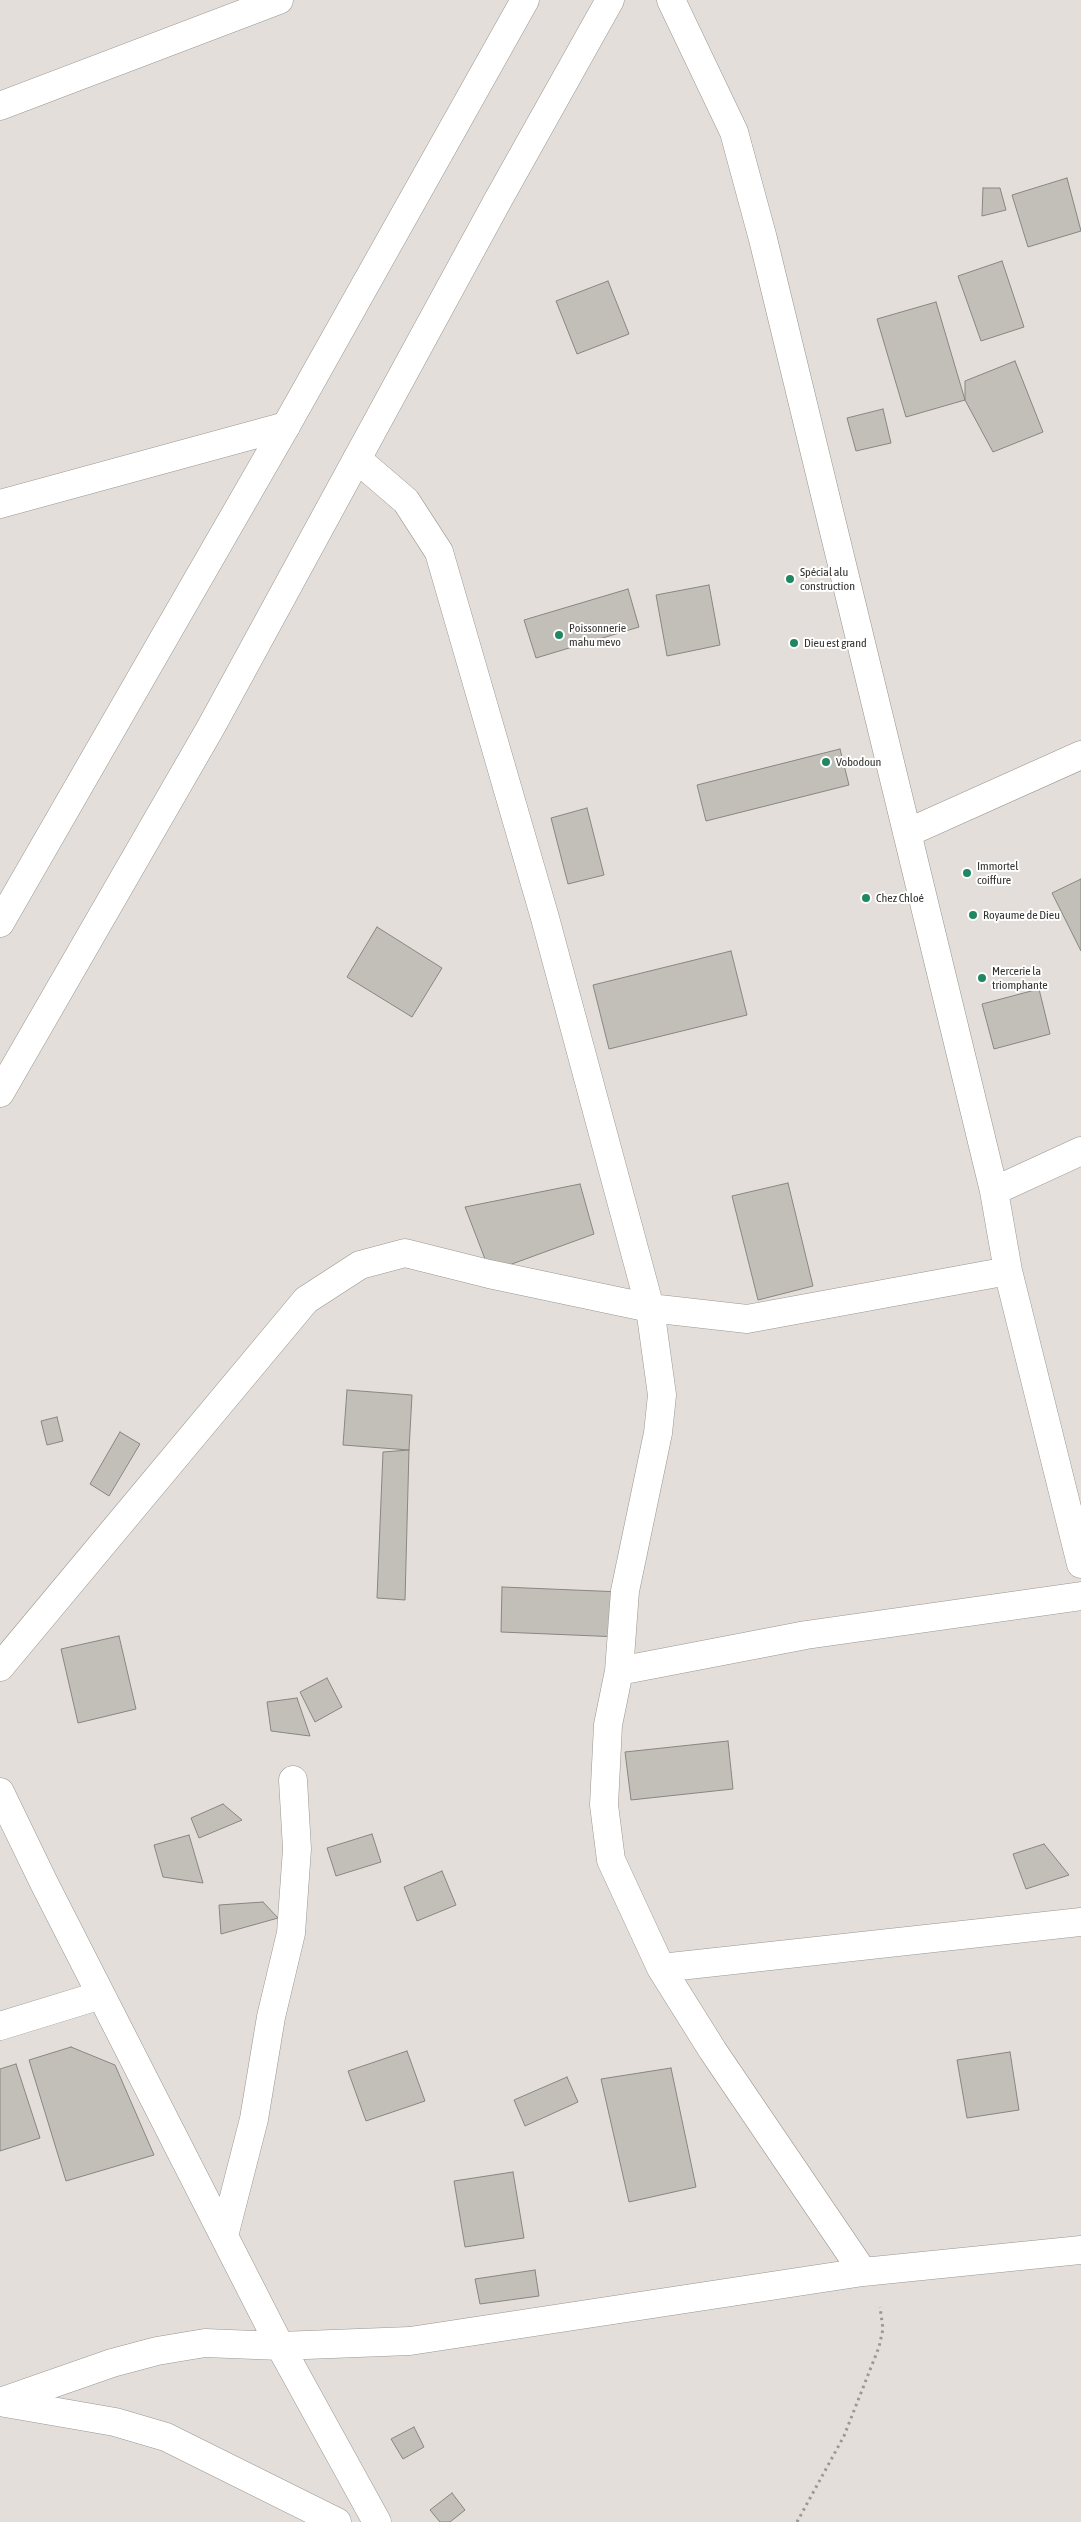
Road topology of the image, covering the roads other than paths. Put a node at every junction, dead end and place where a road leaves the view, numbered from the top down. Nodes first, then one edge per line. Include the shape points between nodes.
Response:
1 (279, 0) edge
2 (525, 0) edge
3 (610, 0) edge
4 (671, 0) edge
5 (0, 106) edge
6 (286, 426) junction
7 (357, 459) junction
8 (0, 504) edge
9 (1081, 755) edge
10 (907, 833) junction
11 (0, 923) edge
12 (0, 1094) edge
13 (1081, 1151) edge
14 (994, 1191) junction
15 (1008, 1270) junction
16 (650, 1308) junction
17 (1081, 1564) edge
18 (1081, 1596) edge
19 (0, 1667) edge
20 (619, 1671) junction
21 (294, 1780) dead end
22 (0, 1792) edge
23 (1081, 1922) edge
24 (661, 1968) junction
25 (101, 1995) junction
26 (0, 2026) edge
27 (224, 2236) junction
28 (1081, 2250) edge
29 (863, 2272) junction
30 (280, 2346) junction
31 (0, 2402) edge
32 (337, 2522) edge
33 (377, 2522) edge

1 - 5 street
2 - 6 street
3 - 7 street
4 - 10 street via 734,132 764,239
6 - 8 street
6 - 11 street
7 - 12 street via 211,727
7 - 16 street via 406,501 439,552 545,918
9 - 10 street
10 - 14 street
13 - 14 street
14 - 15 street
15 - 16 street via 747,1319
15 - 17 street
16 - 19 street via 405,1253 360,1265 306,1300
16 - 20 street via 662,1394 625,1591
18 - 20 street via 806,1635
20 - 24 street via 608,1725 605,1796 611,1860
21 - 27 street via 297,1849 291,1933 271,2017 254,2119
22 - 25 street
23 - 24 street
24 - 29 street via 712,2052
25 - 26 street
25 - 27 street
27 - 30 street
28 - 29 street
29 - 30 street via 410,2341
30 - 31 street via 205,2343 157,2351
30 - 33 street
31 - 32 street via 115,2422 166,2437

